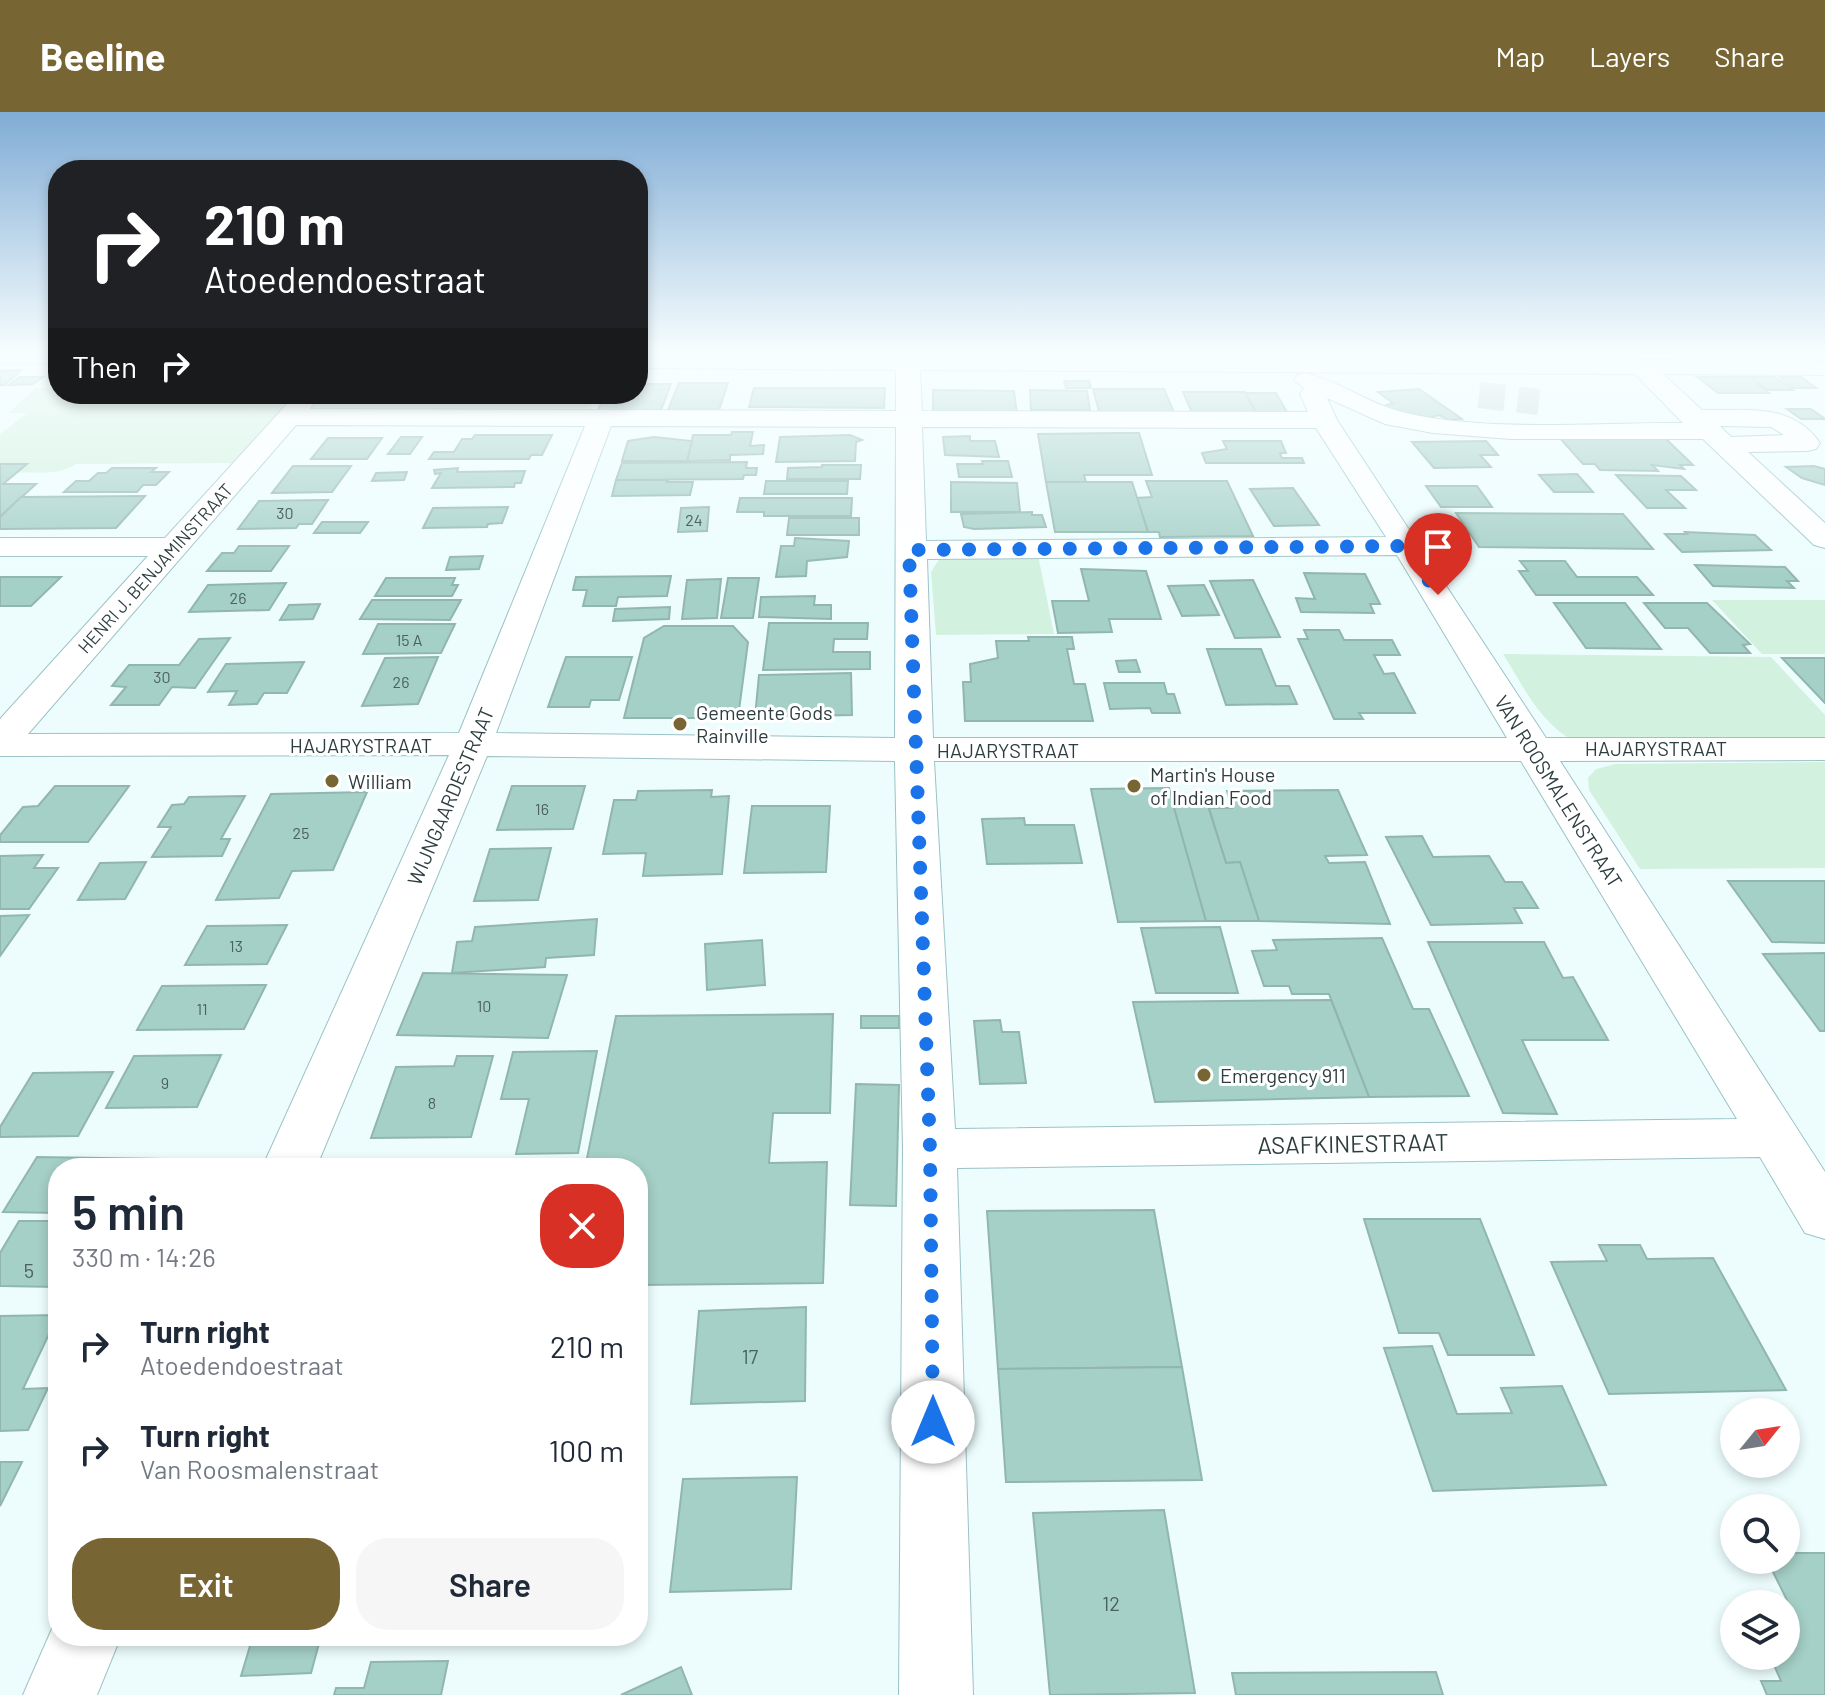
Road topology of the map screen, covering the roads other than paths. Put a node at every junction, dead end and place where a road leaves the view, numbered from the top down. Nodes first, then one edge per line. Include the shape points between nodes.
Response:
1 (279, 428) edge
2 (598, 428) edge
3 (908, 428) edge
4 (1329, 428) edge
5 (1471, 428) edge
6 (1704, 428) edge
7 (1707, 431) junction
8 (1825, 539) edge
9 (1407, 546) junction
10 (0, 547) edge
11 (173, 547) junction
12 (909, 550) junction
13 (0, 743) edge
14 (473, 744) junction
15 (1531, 747) junction
16 (1825, 749) edge
17 (914, 750) junction
18 (1777, 1138) junction
19 (930, 1149) junction
20 (293, 1158) edge
21 (1825, 1218) edge
22 (81, 1646) edge
23 (60, 1695) edge
24 (936, 1695) edge

1 - 11 street, HENRI J. BENJAMINSTRAAT
2 - 14 street, WIJNGAARDESTRAAT
3 - 12 street
4 - 9 street, VAN ROOSMALENSTRAAT
5 - 7 street
6 - 7 street
7 - 8 street
9 - 12 street
9 - 15 street, VAN ROOSMALENSTRAAT
10 - 11 street
11 - 13 street, HENRI J. BENJAMINSTRAAT
12 - 17 street
13 - 14 street, HAJARYSTRAAT
14 - 17 street, HAJARYSTRAAT
14 - 20 street, WIJNGAARDESTRAAT
15 - 16 street, HAJARYSTRAAT
15 - 17 street, HAJARYSTRAAT
15 - 18 street, VAN ROOSMALENSTRAAT
17 - 19 street
18 - 19 street, ASAFKINESTRAAT
18 - 21 street, VAN ROOSMALENSTRAAT
19 - 24 street
22 - 23 street

